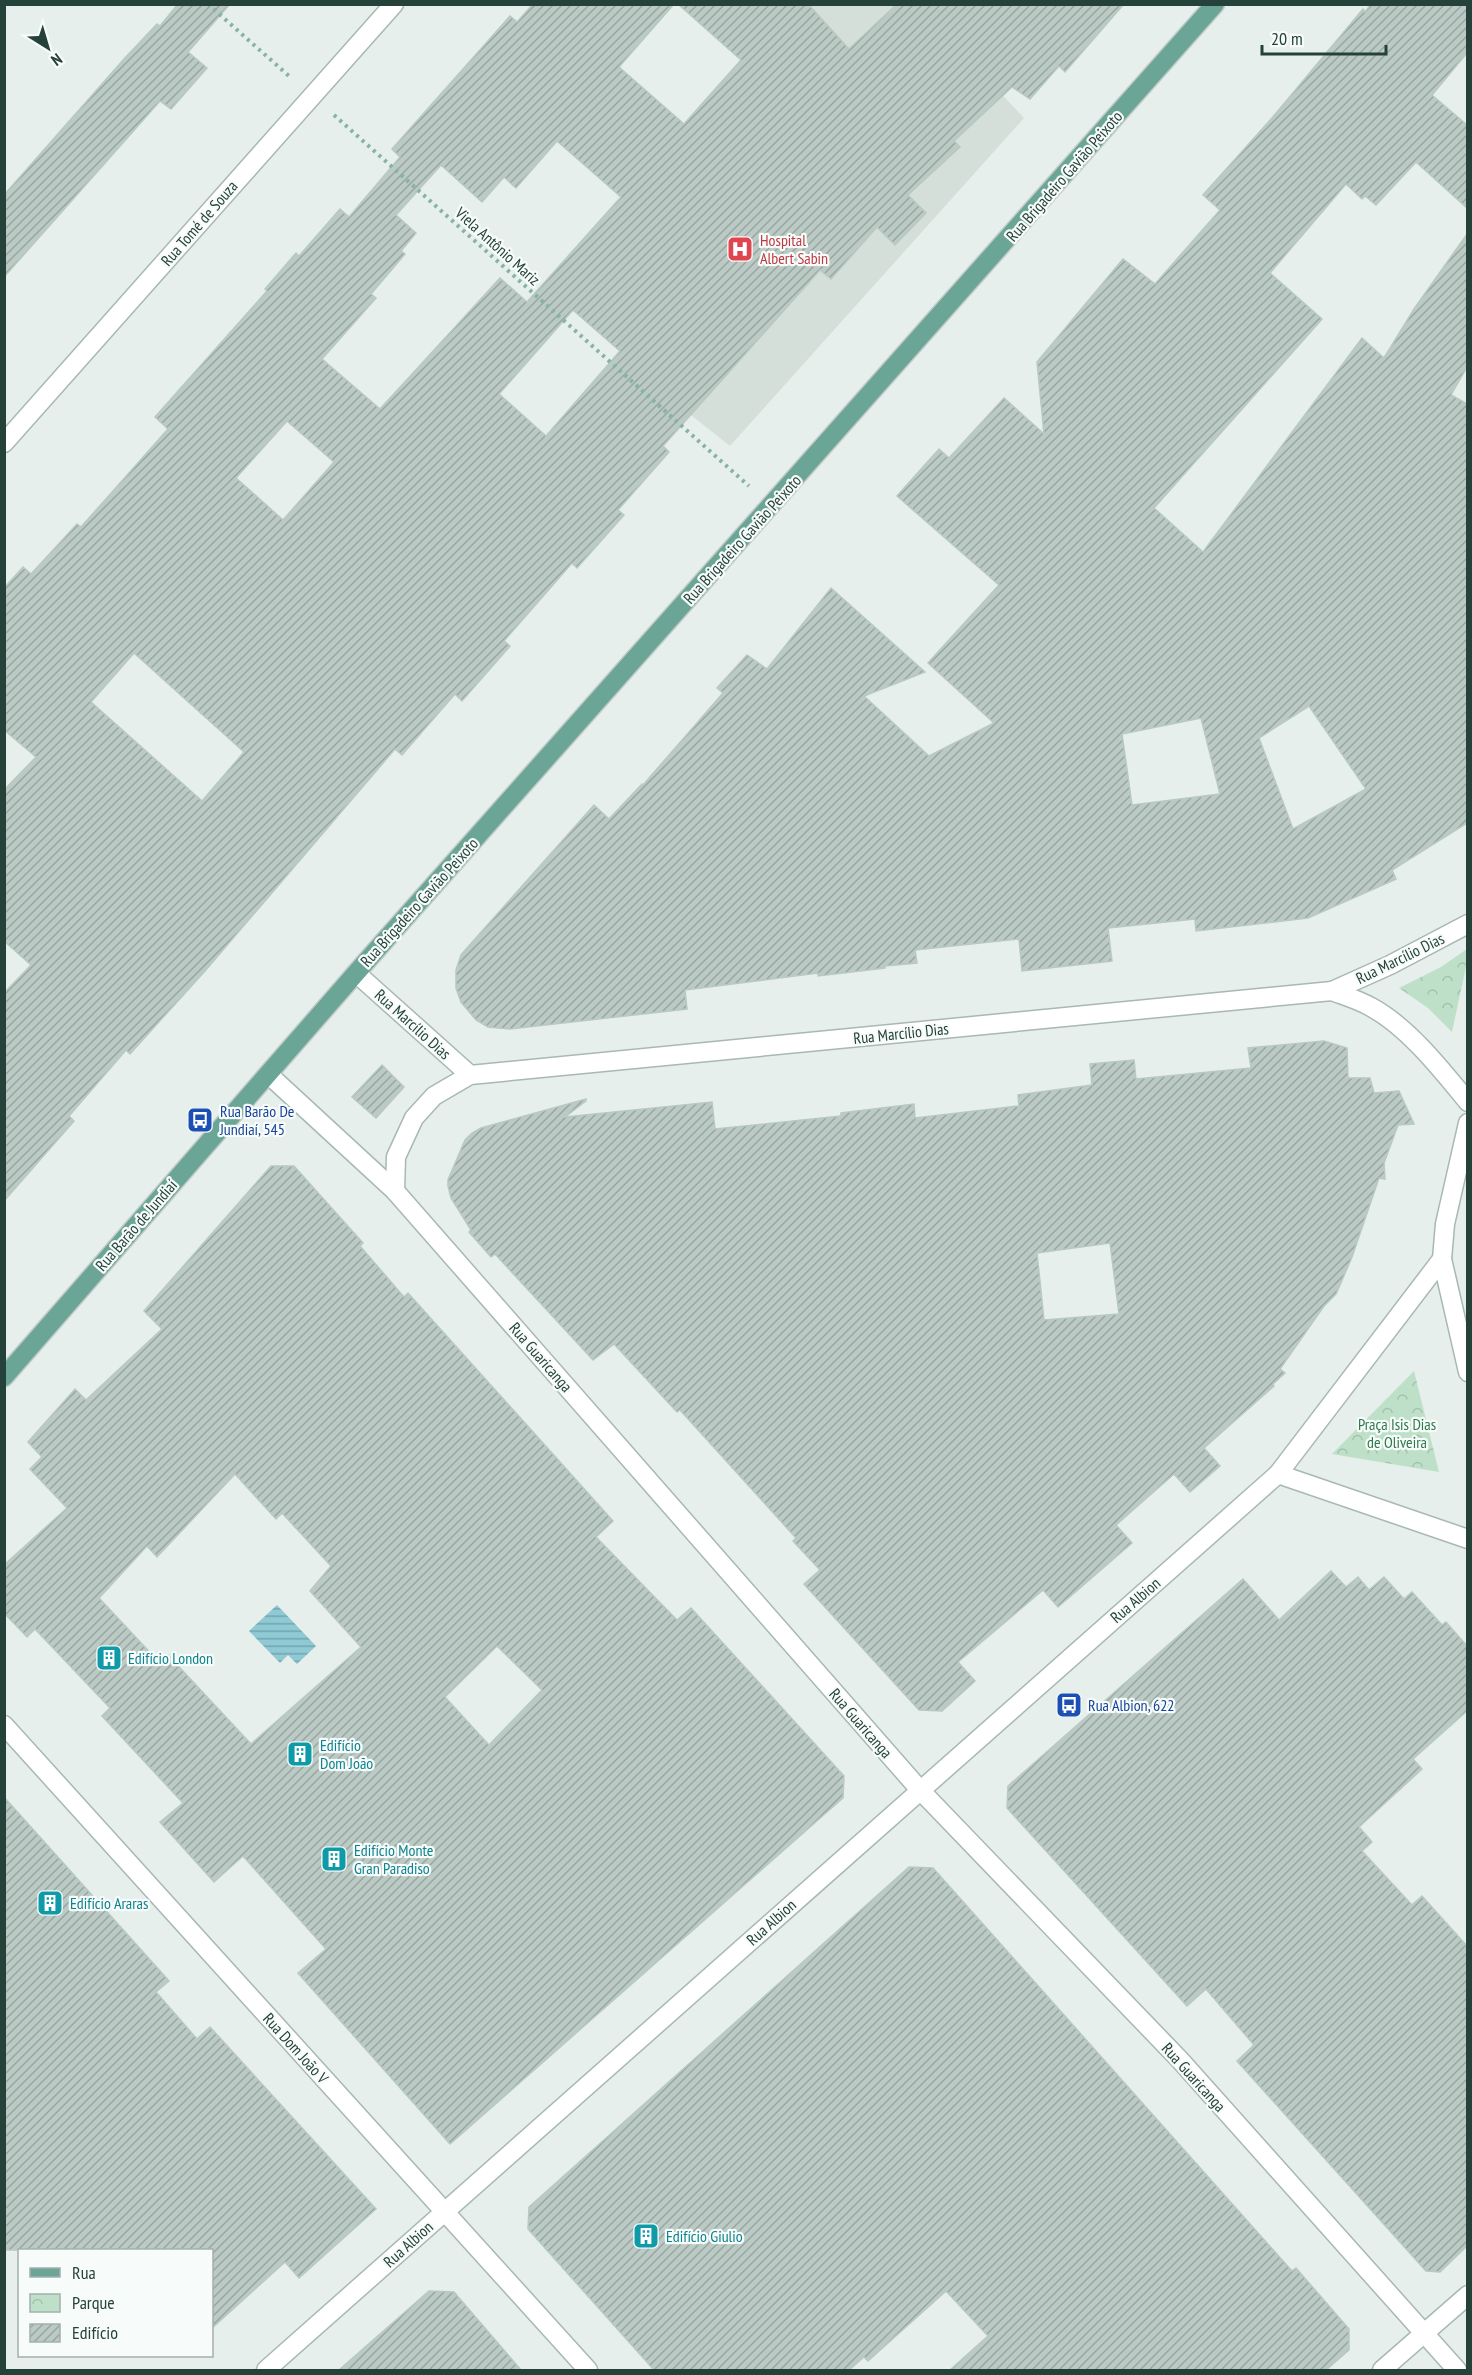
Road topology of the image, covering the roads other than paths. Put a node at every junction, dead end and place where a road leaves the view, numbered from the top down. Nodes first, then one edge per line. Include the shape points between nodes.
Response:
1 (394, 4) edge
2 (1215, 4) edge
3 (4, 443) edge
4 (1467, 924) edge
5 (356, 973) junction
6 (1332, 991) junction
7 (268, 1074) junction
8 (470, 1075) junction
9 (1467, 1102) edge
10 (1467, 1123) edge
11 (395, 1191) junction
12 (1442, 1259) junction
13 (1467, 1372) edge
14 (4, 1377) edge
15 (1278, 1474) junction
16 (1467, 1539) edge
17 (4, 1725) edge
18 (920, 1790) junction
19 (444, 2212) junction
20 (1467, 2295) edge
21 (1423, 2334) junction
22 (266, 2370) edge
23 (588, 2370) edge
24 (1382, 2370) edge
25 (1457, 2370) edge

1 - 3 street, Rua Tomé de Souza
2 - 5 main road, Rua Brigadeiro Gavião Peixoto
4 - 6 street, Rua Marcílio Dias
5 - 7 main road, Rua Brigadeiro Gavião Peixoto
5 - 8 street, Rua Marcílio Dias
6 - 8 street, Rua Marcílio Dias
6 - 9 street, Rua Marcílio Dias via 1371,1007 1392,1022 1440,1068
7 - 11 street, Rua Guaricanga
7 - 14 main road, Rua Barão de Jundiaí
8 - 11 street, Rua Marcílio Dias via 434,1096 414,1118 396,1156
10 - 12 street via 1445,1224
11 - 18 street, Rua Guaricanga
12 - 13 street
12 - 15 street
15 - 16 street
15 - 18 street, Rua Albion
17 - 19 street, Rua Dom João V
18 - 19 street, Rua Albion
18 - 21 street, Rua Guaricanga via 1180,2060
19 - 22 street, Rua Albion
19 - 23 street, Rua Dom João V
20 - 21 street
21 - 24 street
21 - 25 street, Rua Guaricanga

